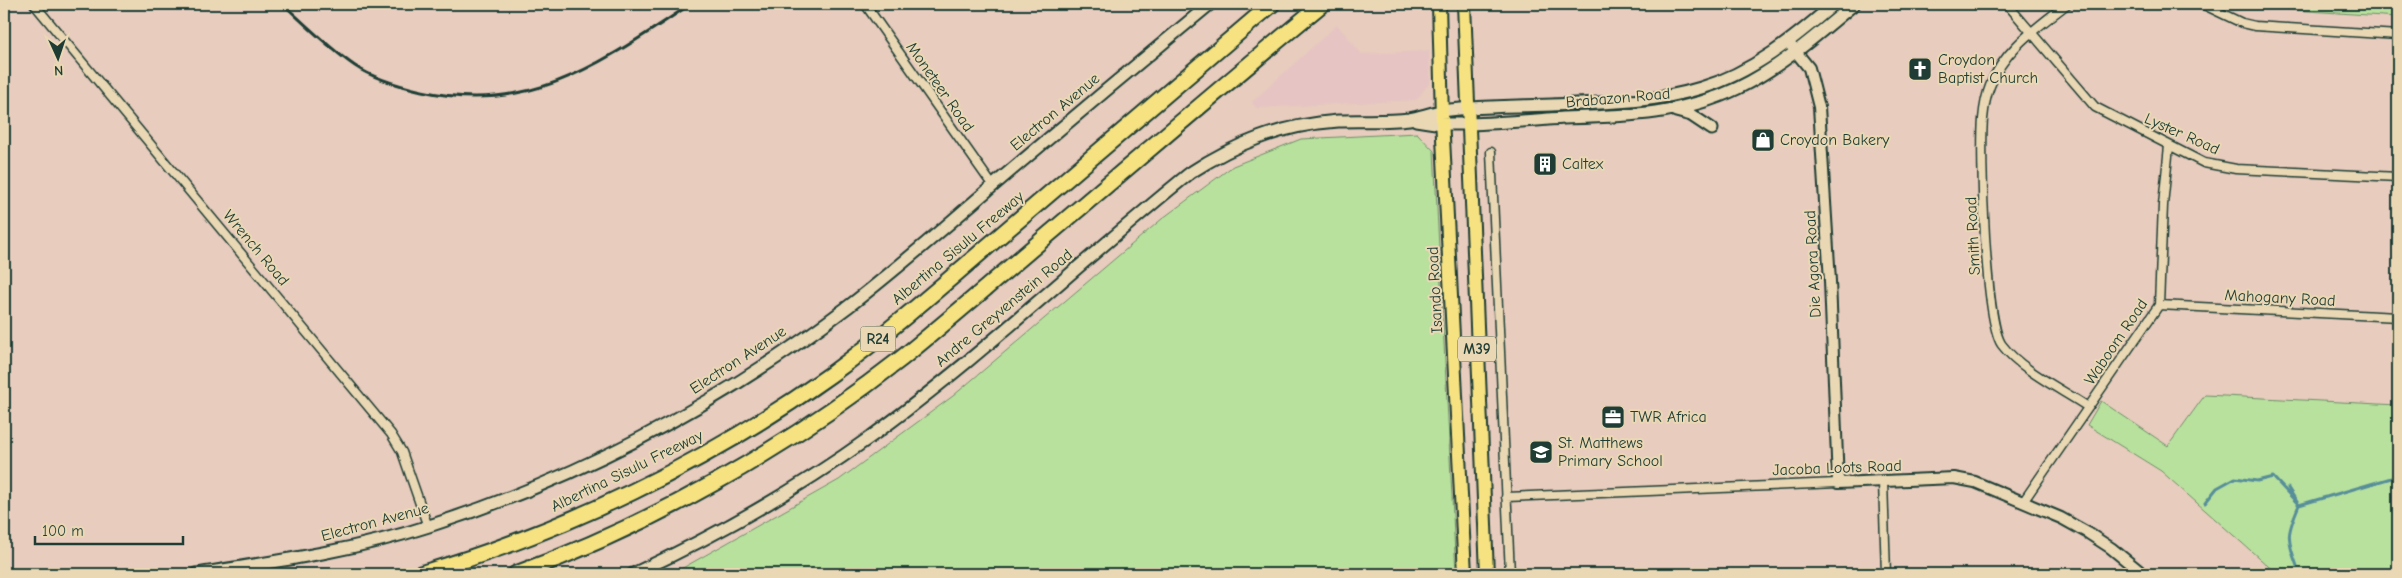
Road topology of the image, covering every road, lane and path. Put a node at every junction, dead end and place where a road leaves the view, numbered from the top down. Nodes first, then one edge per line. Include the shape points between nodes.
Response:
1 (34, 4) edge
2 (865, 4) edge
3 (1210, 4) edge
4 (1272, 4) edge
5 (1322, 4) edge
6 (1439, 4) edge
7 (1464, 4) edge
8 (1834, 4) edge
9 (1854, 4) edge
10 (2007, 4) edge
11 (2067, 4) edge
12 (2202, 4) edge
13 (2032, 32) junction
14 (2398, 35) edge
15 (1792, 46) junction
16 (1469, 109) junction
17 (1673, 111) junction
18 (1442, 118) junction
19 (1470, 124) junction
20 (1712, 129) dead end
21 (2169, 146) junction
22 (1491, 152) dead end
23 (2398, 177) edge
24 (993, 186) junction
25 (2160, 306) junction
26 (2398, 317) edge
27 (2088, 407) junction
28 (1883, 481) junction
29 (1838, 482) junction
30 (1506, 497) junction
31 (2023, 502) junction
32 (428, 526) junction
33 (196, 574) edge
34 (420, 574) edge
35 (516, 574) edge
36 (633, 574) edge
37 (1465, 574) edge
38 (1486, 574) edge
39 (1510, 574) edge
40 (1886, 574) edge
41 (2143, 574) edge

1 - 32 street, Wrench Road via 391,434 402,452
2 - 24 street, Moneteer Road
3 - 24 main road, Electron Avenue
4 - 34 highway, Albertina Sisulu Freeway / R24 via 940,287 828,376 733,437 636,489 556,525 456,564
5 - 35 highway, R24 via 902,358 827,412 700,490 634,524
6 - 18 main road, Isando Road / M39
7 - 16 main road, M39
8 - 15 main road, Brabazon Road
9 - 15 main road, Brabazon Road
10 - 13 street, Lyster Road
11 - 13 street, Smith Road
12 - 14 street via 2255,26
13 - 21 street, Lyster Road via 2095,107
13 - 27 street, Smith Road via 2016,45 1994,78 1983,120 1985,233 1991,310 2002,345 2019,362
15 - 16 main road, Brabazon Road via 1744,72 1679,94 1622,102
15 - 17 main road, Brabazon Road via 1738,88
15 - 29 street, Die Agora Road via 1809,68 1819,107
16 - 18 main road, Brabazon Road
16 - 19 main road, M39
17 - 19 main road, Brabazon Road via 1637,116
17 - 20 main road via 1691,115
18 - 19 main road, Brabazon Road
18 - 36 main road, Andre Greyvenstein Road via 1338,121 1290,128 1247,141 1212,159 1164,194 934,389 869,437 767,504
18 - 37 main road, Isando Road / M39
19 - 38 main road, M39
21 - 23 street, Lyster Road via 2204,163 2223,167
21 - 25 street, Waboom Road via 2163,205
22 - 30 street
24 - 32 main road, Electron Avenue via 848,306 772,360 707,400 642,438 546,483
25 - 26 street, Mahogany Road
25 - 27 street, Waboom Road
27 - 31 street, Waboom Road
28 - 29 street, Jacoba Loots Road
28 - 31 street, Jacoba Loots Road via 1965,479
28 - 40 street
29 - 30 street, Jacoba Loots Road
30 - 39 street
31 - 41 street, Jacoba Loots Road via 2098,539
32 - 33 main road, Electron Avenue via 364,545

